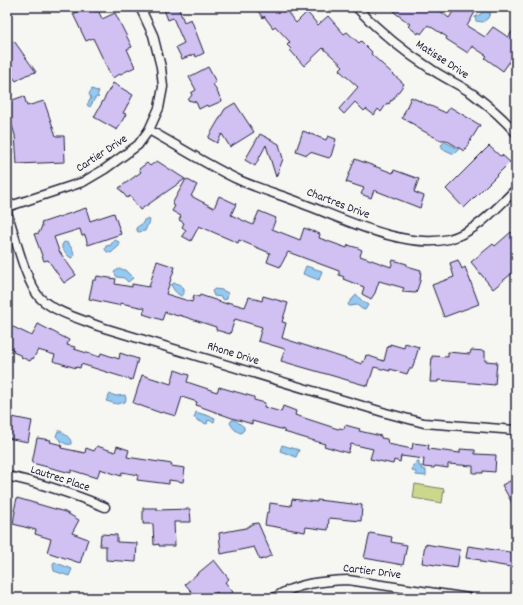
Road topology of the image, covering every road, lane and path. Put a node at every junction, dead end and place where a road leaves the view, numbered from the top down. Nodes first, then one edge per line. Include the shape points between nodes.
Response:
1 (140, 7) edge
2 (356, 7) edge
3 (149, 130) junction
4 (516, 133) edge
5 (516, 189) edge
6 (7, 208) edge
7 (7, 212) edge
8 (516, 430) edge
9 (7, 476) edge
10 (105, 507) dead end
11 (274, 598) edge
12 (469, 598) edge

1 - 3 street, Cartier Drive via 153,35 163,87 159,108
2 - 4 street, Matisse Drive via 405,51 472,93 500,115
3 - 5 street, Chartres Drive via 239,180 376,231 409,239 429,242 449,239 470,231 488,218
3 - 6 street, Cartier Drive via 138,145 83,182
7 - 8 street, Rhone Drive via 29,279 39,297 66,314 108,329 424,423
9 - 10 street, Lautrec Place via 71,493
11 - 12 street, Cartier Drive via 304,585 328,580 348,580

